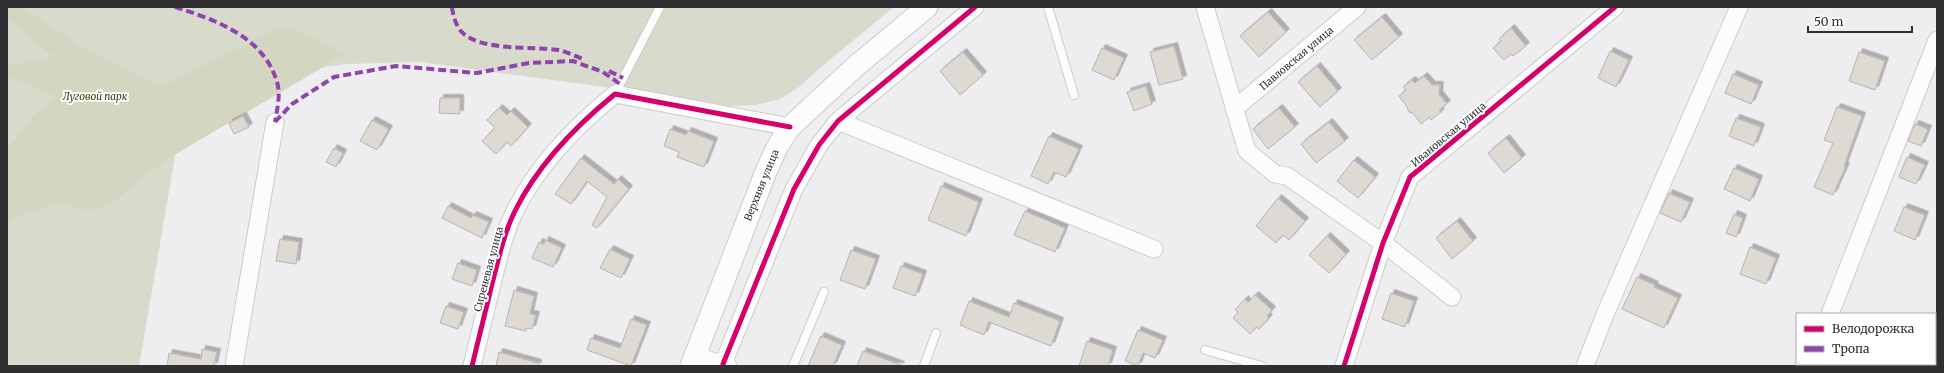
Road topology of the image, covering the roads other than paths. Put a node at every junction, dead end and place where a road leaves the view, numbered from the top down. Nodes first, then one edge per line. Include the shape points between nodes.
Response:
1 (660, 7) edge
2 (927, 7) edge
3 (975, 7) edge
4 (1048, 7) edge
5 (1205, 7) edge
6 (1358, 7) edge
7 (1614, 7) edge
8 (1739, 7) edge
9 (1937, 40) edge
10 (615, 94) junction
11 (1074, 95) dead end
12 (1234, 109) junction
13 (838, 121) junction
14 (275, 122) dead end
15 (790, 127) junction
16 (1383, 243) junction
17 (1154, 249) dead end
18 (824, 292) dead end
19 (1452, 297) dead end
20 (1830, 313) edge
21 (936, 333) dead end
22 (1205, 350) dead end
23 (693, 361) edge
24 (725, 365) edge
25 (234, 366) edge
26 (472, 366) edge
27 (793, 366) edge
28 (924, 366) edge
29 (1262, 366) edge
30 (1344, 366) edge
31 (1585, 366) edge

1 - 10 lane
2 - 15 street, Верхняя улица via 840,80
3 - 13 street
4 - 11 lane
5 - 12 street
6 - 12 street, Павловская улица
7 - 16 street, Ивановская улица via 1410,177
8 - 31 street
9 - 20 street
10 - 15 street
10 - 26 street, Сиреневая улица via 586,118 562,145 531,184 515,211 503,241
12 - 16 street via 1247,151 1275,174 1287,176
13 - 17 street
13 - 24 street via 819,145 794,189
14 - 25 street
15 - 23 street, Верхняя улица via 777,147 765,174
16 - 19 street
16 - 30 street, Ивановская улица
18 - 27 lane
21 - 28 lane
22 - 29 lane
23 - 24 street

